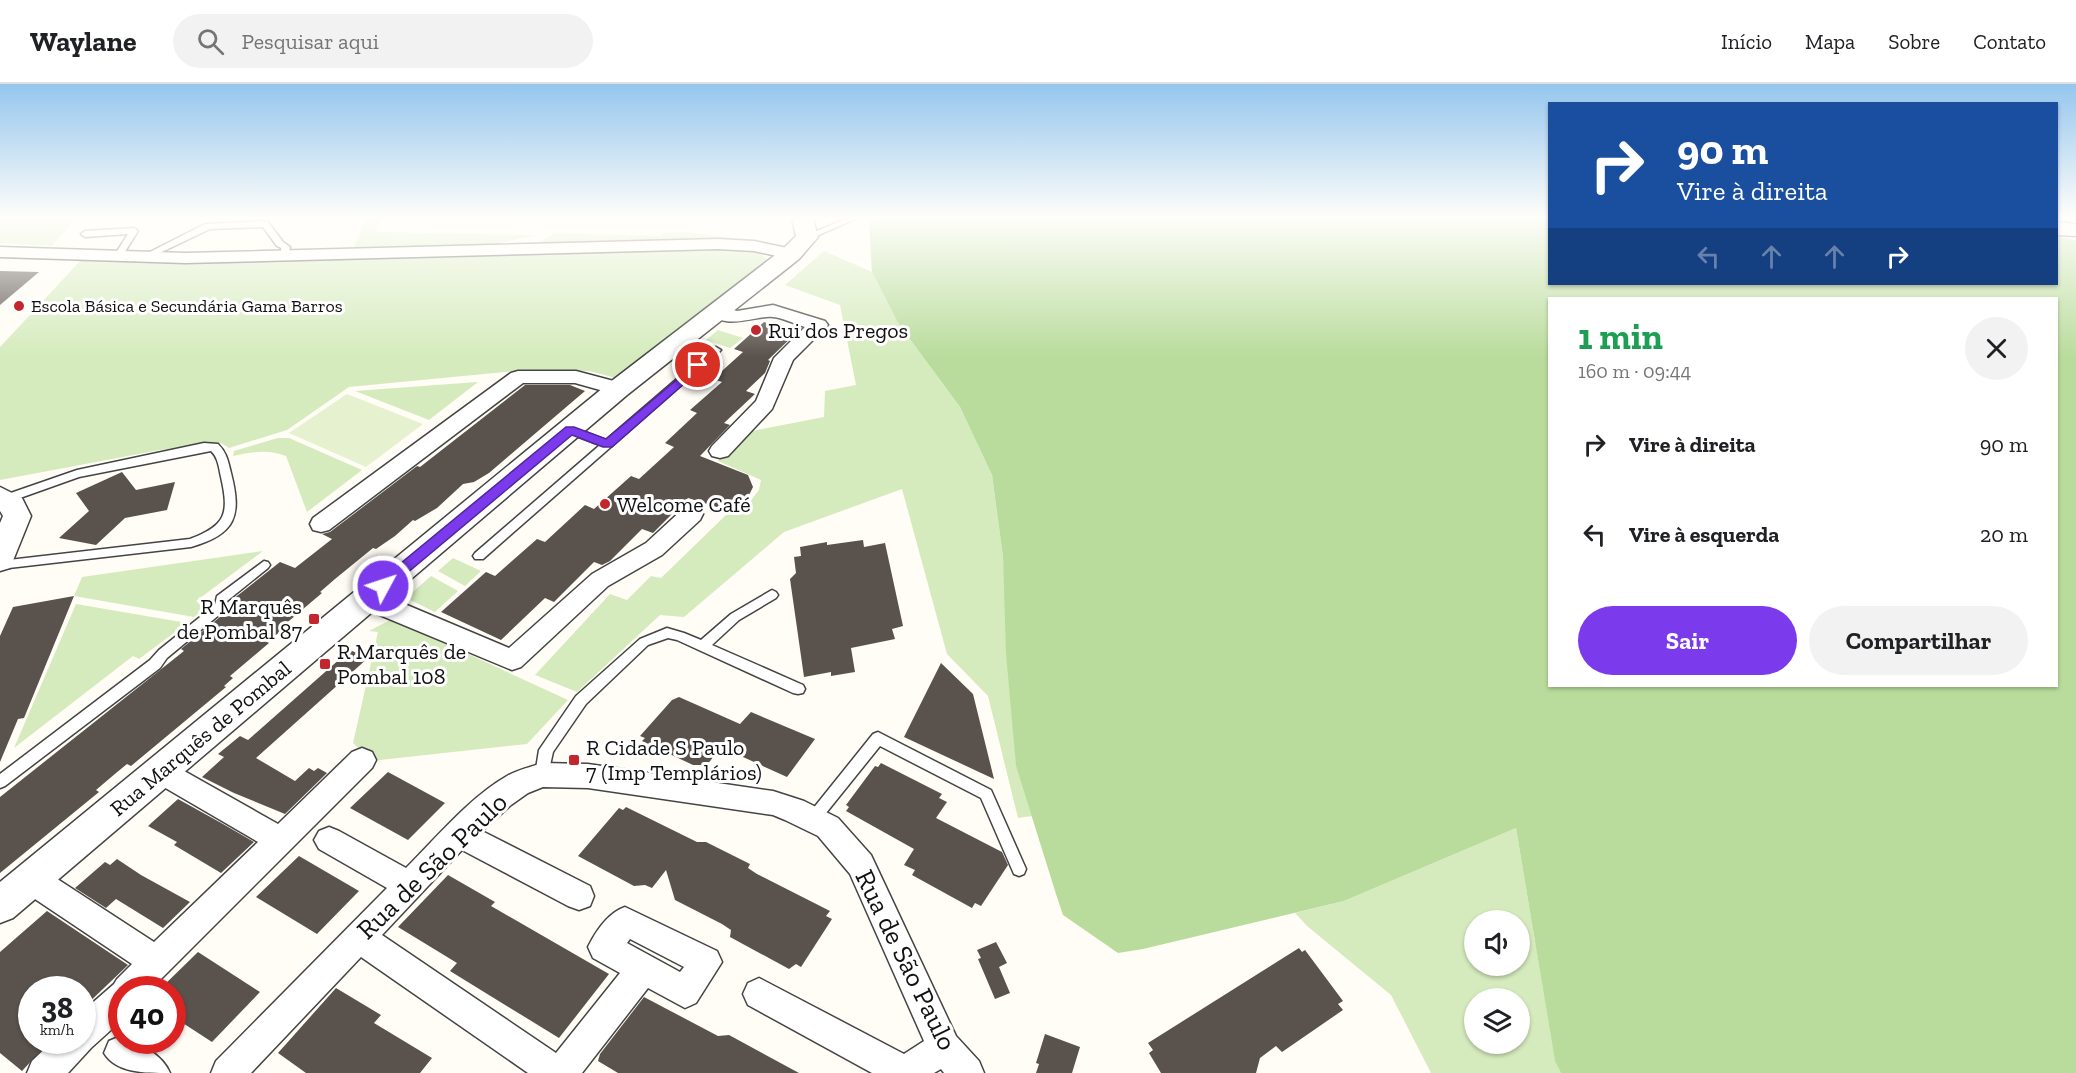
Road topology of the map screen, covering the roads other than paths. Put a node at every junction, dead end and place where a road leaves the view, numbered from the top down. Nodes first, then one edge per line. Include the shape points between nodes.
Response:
1 (769, 265) edge
2 (719, 311) junction
3 (716, 350) dead end
4 (618, 389) junction
5 (570, 430) junction
6 (608, 444) junction
7 (720, 452) dead end
8 (3, 498) edge
9 (692, 514) dead end
10 (321, 524) dead end
11 (479, 556) dead end
12 (0, 560) edge
13 (0, 565) edge
14 (264, 565) dead end
15 (772, 595) dead end
16 (367, 599) junction
17 (703, 646) junction
18 (798, 689) dead end
19 (362, 760) dead end
20 (160, 771) junction
21 (542, 775) junction
22 (0, 782) edge
23 (813, 819) junction
24 (459, 834) junction
25 (280, 840) junction
26 (329, 840) dead end
27 (1019, 869) dead end
28 (31, 879) junction
29 (409, 885) junction
30 (579, 896) dead end
31 (0, 905) edge
32 (358, 937) junction
33 (157, 962) junction
34 (643, 969) dead end
35 (142, 976) edge
36 (759, 994) dead end
37 (108, 1010) edge
38 (96, 1022) edge
39 (944, 1048) junction
40 (64, 1054) edge
41 (123, 1054) edge
42 (232, 1072) edge
43 (903, 1072) edge
44 (44, 1073) edge
45 (153, 1073) edge
46 (559, 1073) edge
47 (967, 1073) edge

1 - 2 street, Rua Marquês de Pombal
2 - 4 street, Rua Marquês de Pombal
2 - 7 street via 736,317 773,311 818,325 784,358 765,404
3 - 6 lane
4 - 5 street, Rua Marquês de Pombal
4 - 10 street via 576,377 518,377
5 - 6 lane
5 - 16 street, Rua Marquês de Pombal
6 - 11 lane
8 - 12 street via 17,516
8 - 13 lane via 77,474 214,447 221,453 231,511 226,521 206,537 191,543
9 - 16 street via 654,549 600,580 512,660
14 - 22 lane via 221,599 221,607 155,664
15 - 17 lane via 735,617
16 - 20 street, Rua Marquês de Pombal
17 - 18 lane
17 - 21 lane via 667,633 644,642 581,700 546,750
19 - 25 street
20 - 25 street
20 - 28 street, Rua Marquês de Pombal
21 - 23 street, Rua de São Paulo via 588,776 774,803
21 - 24 street, Rua de São Paulo via 501,796
23 - 27 lane via 878,738 986,794
23 - 39 street, Rua de São Paulo via 841,839 861,865
24 - 29 street, Rua de São Paulo
24 - 30 street
25 - 33 street
26 - 29 street
28 - 31 street, Rua Marquês de Pombal
28 - 33 street
29 - 32 street, Rua de São Paulo
32 - 42 street, Rua de São Paulo
32 - 46 street
33 - 35 street
34 - 46 street
36 - 43 street
37 - 38 street
39 - 43 street
39 - 47 street, Rua de São Paulo
40 - 44 street
41 - 45 street

